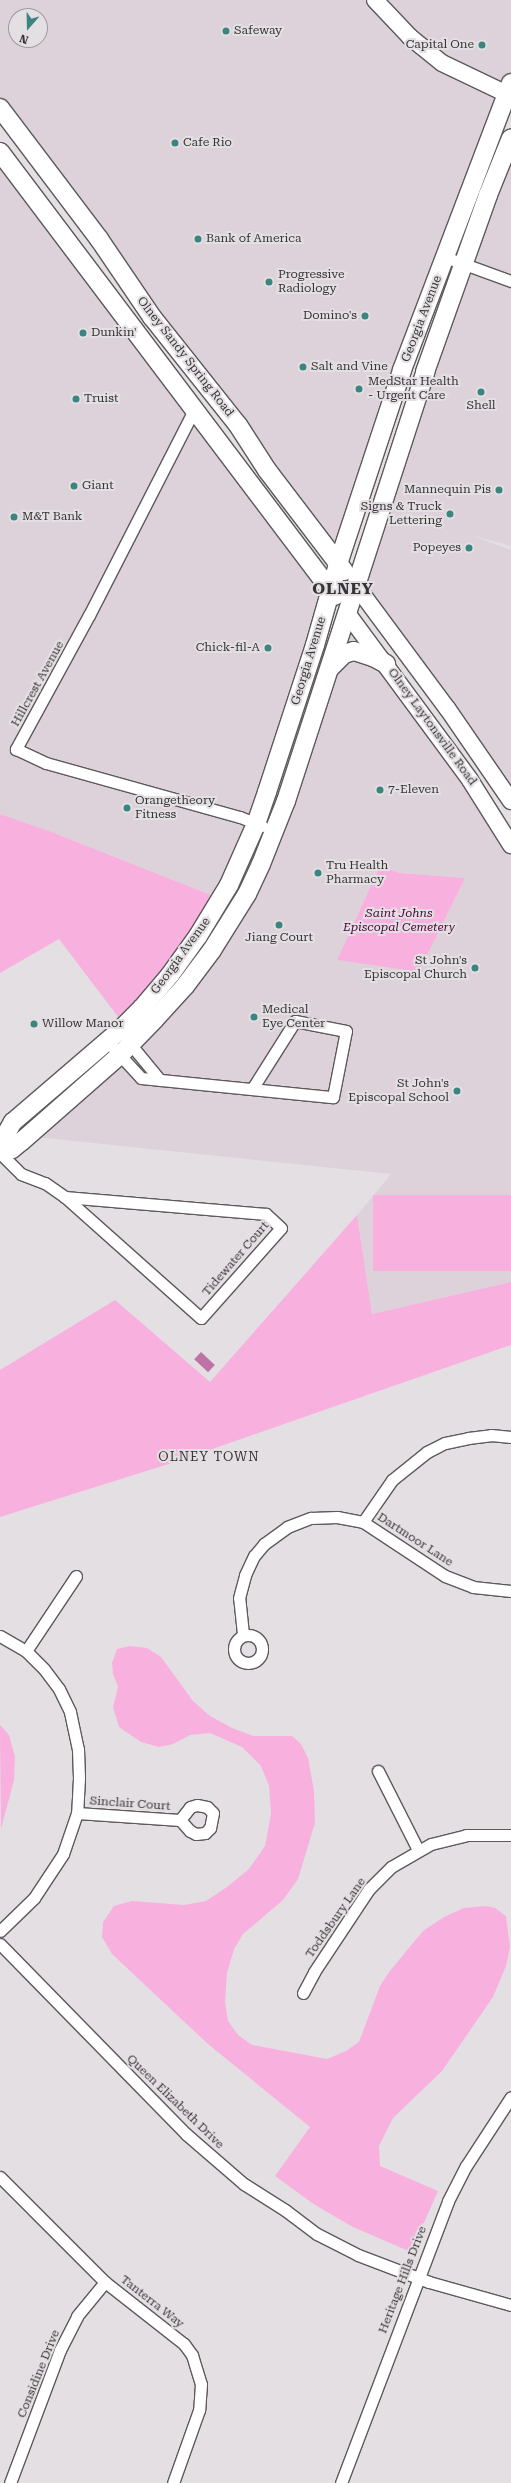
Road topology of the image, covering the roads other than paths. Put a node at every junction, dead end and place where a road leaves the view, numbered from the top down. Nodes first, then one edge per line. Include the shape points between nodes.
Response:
1 (364, 0) edge
2 (375, 0) edge
3 (390, 17) junction
4 (510, 91) edge
5 (0, 108) edge
6 (511, 138) edge
7 (0, 152) edge
8 (445, 257) junction
9 (463, 264) junction
10 (511, 281) edge
11 (194, 410) junction
12 (355, 512) junction
13 (302, 516) junction
14 (338, 564) junction
15 (357, 587) junction
16 (331, 590) junction
17 (347, 613) junction
18 (386, 664) junction
19 (329, 668) junction
20 (511, 802) edge
21 (256, 824) junction
22 (274, 833) junction
23 (511, 845) edge
24 (119, 1043) junction
25 (160, 1080) junction
26 (252, 1088) junction
27 (0, 1145) edge
28 (0, 1152) edge
29 (65, 1197) junction
30 (511, 1437) edge
31 (363, 1522) junction
32 (76, 1576) dead end
33 (511, 1591) edge
34 (243, 1634) dead end
35 (0, 1636) edge
36 (26, 1651) junction
37 (378, 1771) dead end
38 (77, 1813) junction
39 (180, 1820) dead end
40 (511, 1835) edge
41 (418, 1850) junction
42 (0, 1932) edge
43 (0, 1944) edge
44 (303, 1993) dead end
45 (511, 2097) edge
46 (0, 2177) edge
47 (418, 2278) junction
48 (105, 2282) junction
49 (511, 2305) edge
50 (10, 2483) edge
51 (172, 2483) edge
52 (341, 2483) edge

1 - 3 main road via 376,15
2 - 3 main road
3 - 4 main road via 442,63
4 - 8 main road, Georgia Avenue
5 - 13 main road, Olney Sandy Spring Road via 99,239 152,318 238,424 267,470
6 - 9 main road, Georgia Avenue
7 - 11 main road, Olney Sandy Spring Road
8 - 9 street
8 - 12 main road, Georgia Avenue via 402,370
9 - 10 street
9 - 15 main road, Georgia Avenue via 410,419
11 - 16 main road, Olney Sandy Spring Road
11 - 21 street, Hillcrest Avenue via 86,622 16,749 46,763 192,803
12 - 13 main road via 344,527 334,533 324,531
12 - 14 main road, Georgia Avenue
13 - 14 main road, Olney Sandy Spring Road
14 - 15 main road, Olney Sandy Spring Road
14 - 16 main road, Georgia Avenue
15 - 17 main road, Georgia Avenue
15 - 20 main road, Olney Laytonsville Road via 447,708
16 - 17 main road, Olney Sandy Spring Road
16 - 21 main road, Georgia Avenue
17 - 18 main road, Olney Laytonsville Road
17 - 19 main road, Georgia Avenue
18 - 19 main road via 354,651 344,654
18 - 23 main road, Olney Laytonsville Road via 470,780
19 - 22 main road, Georgia Avenue
21 - 22 street, Hillcrest Avenue
21 - 24 main road, Georgia Avenue via 229,885 198,936
22 - 24 main road, Georgia Avenue via 247,894 216,945 185,986 155,1019
24 - 25 street
24 - 25 street via 141,1078
24 - 27 main road, Georgia Avenue via 13,1122
24 - 28 main road, Georgia Avenue via 22,1141 12,1149
25 - 26 street
26 - 26 street via 332,1097 346,1031 294,1021
28 - 29 street, Tidewater Court via 20,1174 46,1183
29 - 29 street, Tidewater Court via 201,1318 281,1228 266,1214
30 - 31 street via 491,1435 468,1438 446,1443 427,1452 392,1480
31 - 33 street, Dartmoor Lane via 445,1576 473,1587
31 - 34 street, Dartmoor Lane via 337,1517 311,1518 287,1526 264,1544 254,1556 245,1575 239,1598
32 - 36 street
35 - 36 street
36 - 38 street via 59,1689 70,1712 78,1749
37 - 41 street
38 - 39 street, Sinclair Court
38 - 42 street via 63,1854 52,1872 34,1898
40 - 41 street, Toddsbury Lane via 466,1835
41 - 44 street, Toddsbury Lane via 391,1867 369,1890 314,1972
43 - 47 street, Queen Elizabeth Drive via 186,2134 244,2184 317,2234 358,2255
45 - 47 street, Heritage Hills Drive via 466,2166 448,2201
46 - 48 street, Tanterra Way
47 - 49 street, Queen Elizabeth Drive
47 - 52 street, Heritage Hills Drive
48 - 50 street, Considine Drive via 78,2316 60,2350
48 - 51 street, Tanterra Way via 184,2344 192,2355 201,2384 200,2410

